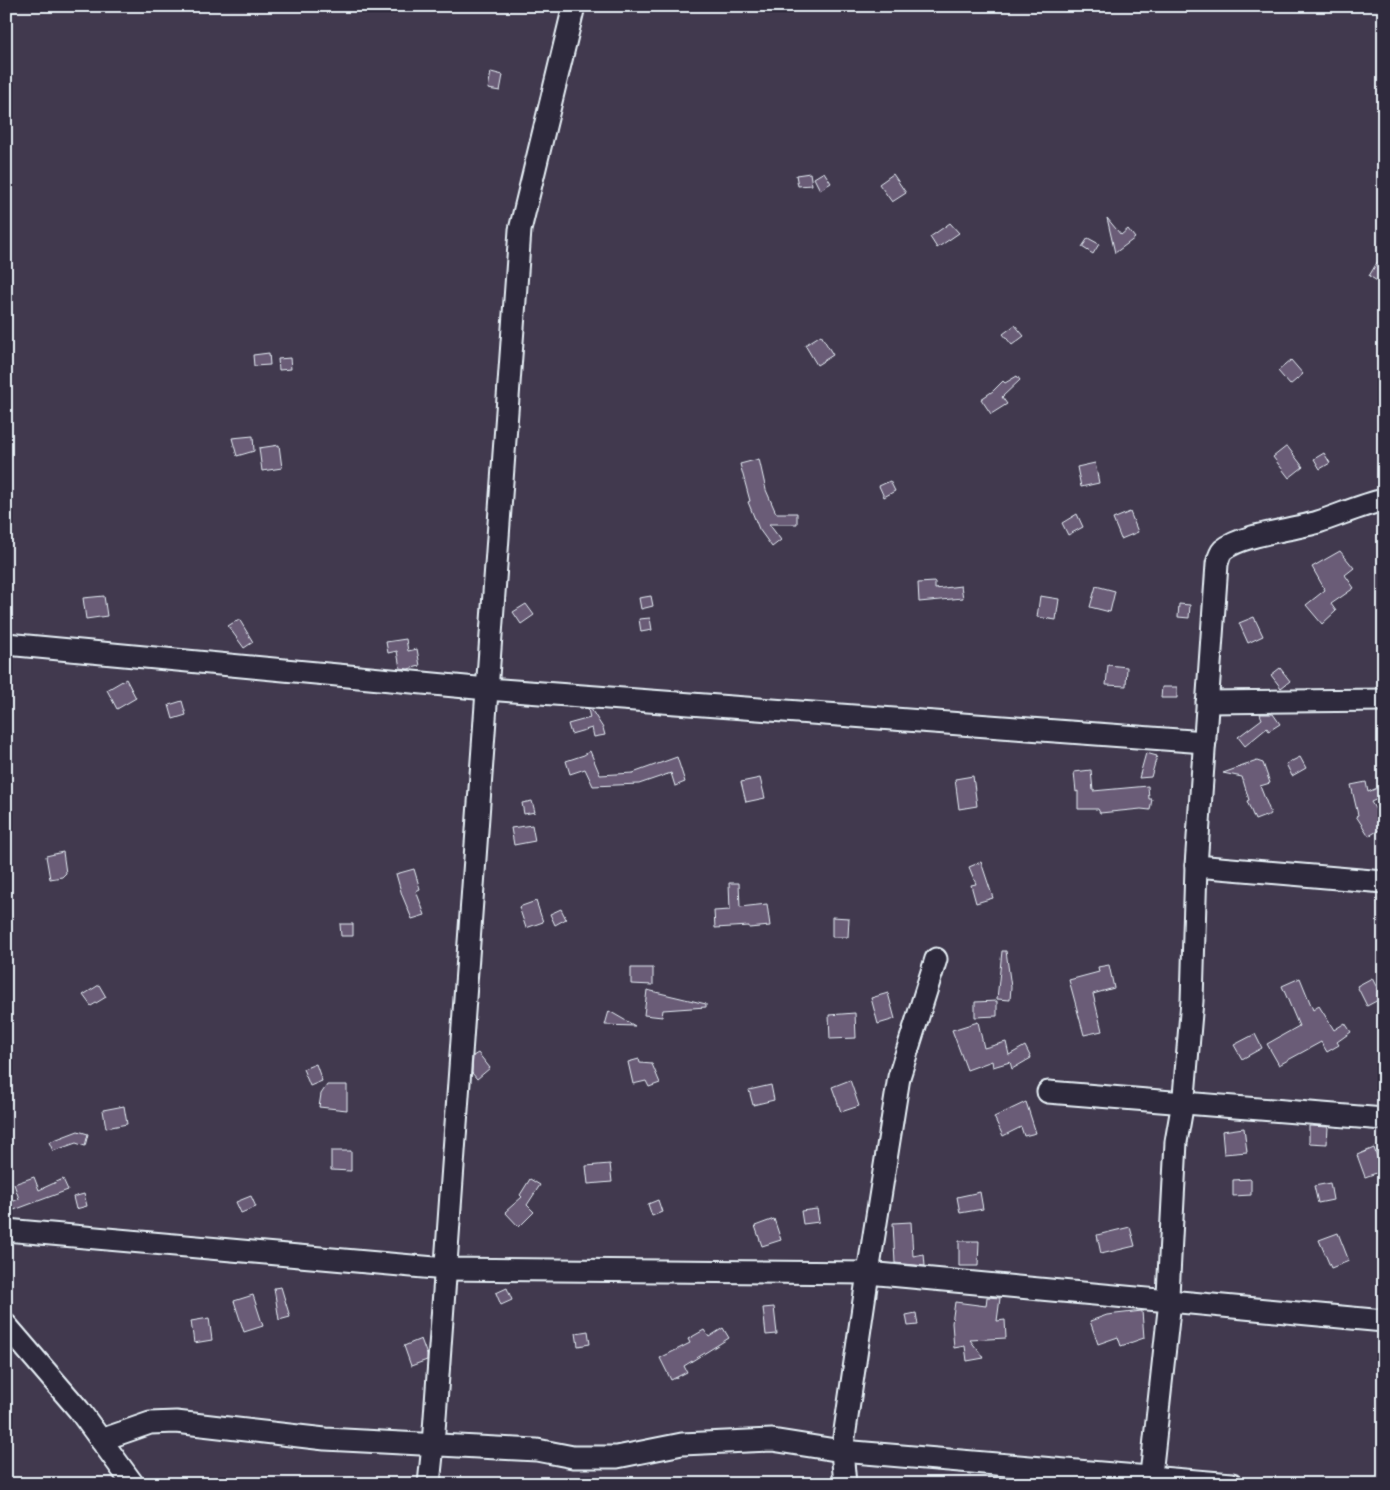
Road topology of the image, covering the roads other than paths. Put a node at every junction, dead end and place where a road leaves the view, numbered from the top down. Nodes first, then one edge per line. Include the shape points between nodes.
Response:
1 (574, 6) edge
2 (1384, 500) edge
3 (6, 644) edge
4 (487, 689) junction
5 (1384, 700) edge
6 (1207, 702) junction
7 (1205, 742) junction
8 (1196, 866) junction
9 (1384, 882) edge
10 (936, 959) dead end
11 (1048, 1092) dead end
12 (1183, 1104) junction
13 (1384, 1119) edge
14 (6, 1230) edge
15 (446, 1269) junction
16 (868, 1273) junction
17 (1170, 1301) junction
18 (1384, 1321) edge
19 (6, 1325) edge
20 (101, 1440) junction
21 (433, 1445) junction
22 (842, 1450) junction
23 (1150, 1480) edge
24 (133, 1484) edge
25 (429, 1484) edge
26 (845, 1484) edge
27 (1232, 1484) edge

1 - 4 street via 520,230
2 - 6 street via 1320,522 1256,536 1222,551 1217,564
3 - 4 street
4 - 7 street
4 - 15 street
5 - 6 street
6 - 7 street
7 - 8 street
8 - 9 street
8 - 12 street via 1192,1001
10 - 16 street via 899,1077
11 - 12 street
12 - 13 street
12 - 17 street via 1176,1142
14 - 15 street
15 - 16 street
15 - 21 street
16 - 17 street
16 - 22 street
17 - 18 street
17 - 23 street
19 - 20 street
20 - 21 street via 150,1423 176,1422 325,1439
20 - 24 street
21 - 22 street via 537,1450 573,1457 616,1457 682,1444 772,1440
21 - 25 street
22 - 23 street
22 - 26 street
23 - 27 street

